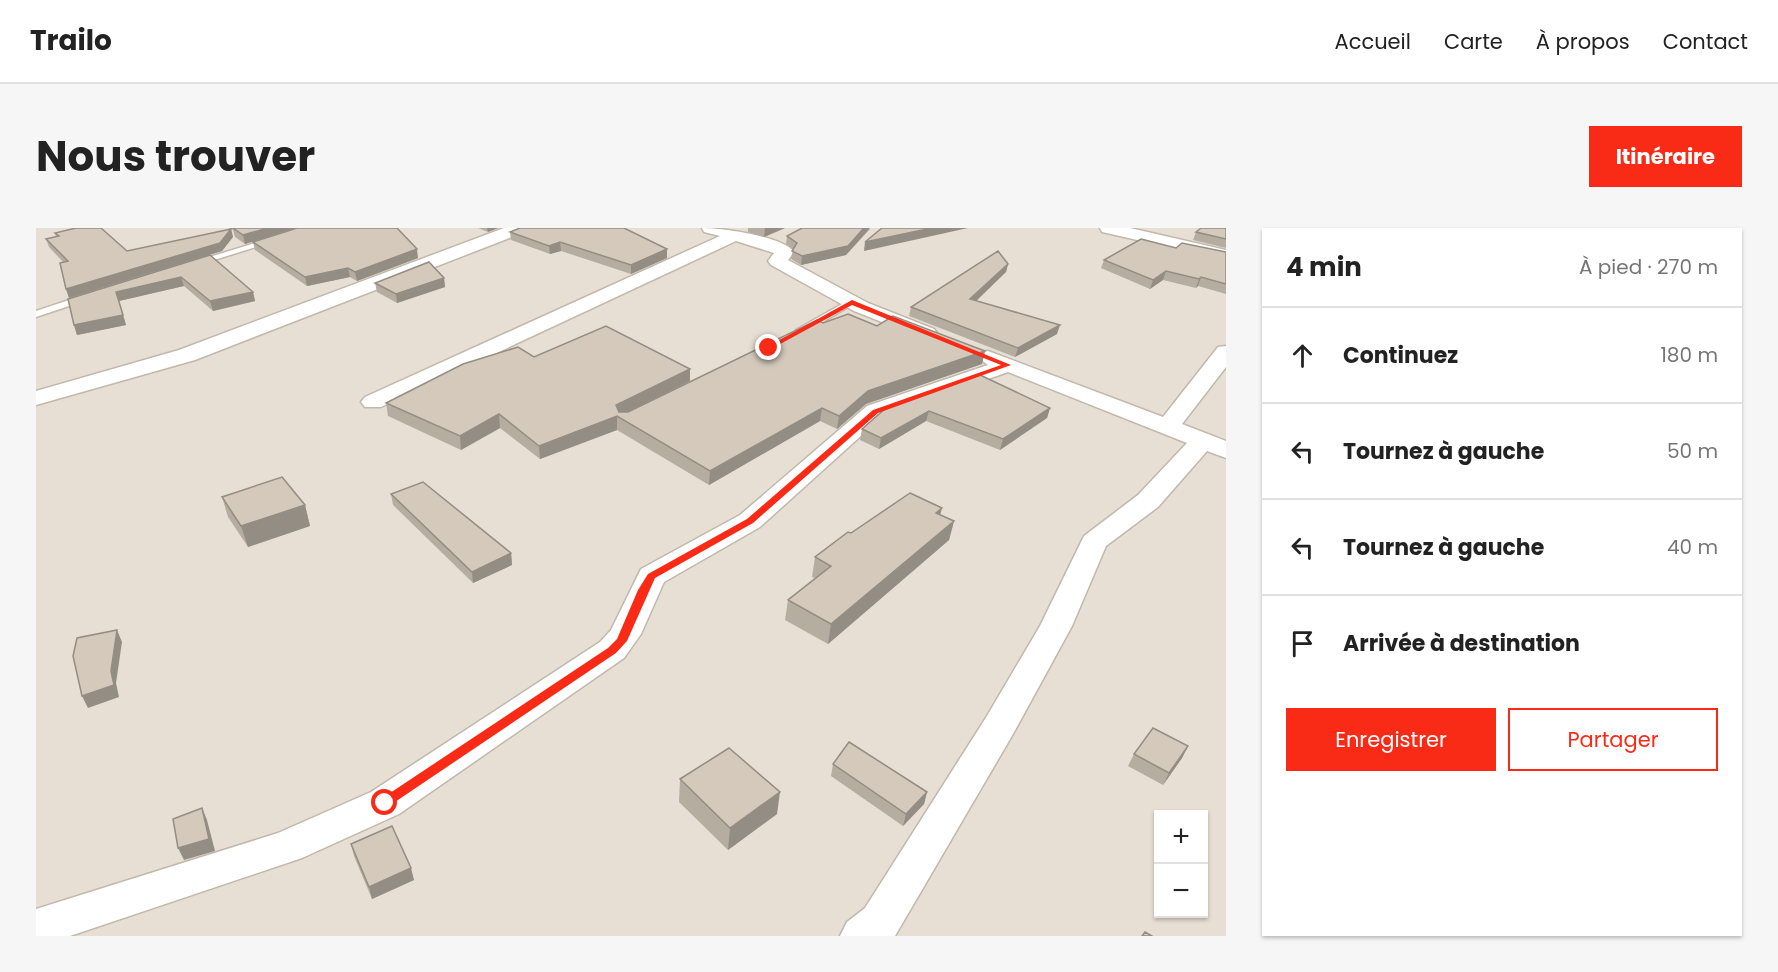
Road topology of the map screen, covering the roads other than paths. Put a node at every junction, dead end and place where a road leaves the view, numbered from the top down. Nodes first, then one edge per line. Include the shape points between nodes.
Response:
1 (313, 228) edge
2 (519, 228) edge
3 (710, 228) edge
4 (1108, 228) edge
5 (736, 236) junction
6 (1226, 255) edge
7 (180, 268) edge
8 (102, 292) edge
9 (852, 302) junction
10 (36, 314) edge
11 (789, 336) edge
12 (945, 340) edge
13 (966, 348) edge
14 (1226, 352) edge
15 (1008, 365) junction
16 (36, 398) edge
17 (373, 402) dead end
18 (1168, 427) junction
19 (1214, 445) edge
20 (36, 928) edge
21 (862, 936) edge

1 - 7 lane
2 - 16 street via 187,355
3 - 5 street
4 - 6 street
5 - 9 street via 775,240 785,252 777,261
5 - 17 street
8 - 10 lane
9 - 11 lane
9 - 12 street
13 - 15 street
14 - 18 street
15 - 18 street
15 - 20 street via 875,411 750,521 652,576 622,641 612,651 385,803 288,846
18 - 19 street
19 - 21 street via 1094,542 1056,626 1000,725 880,922

